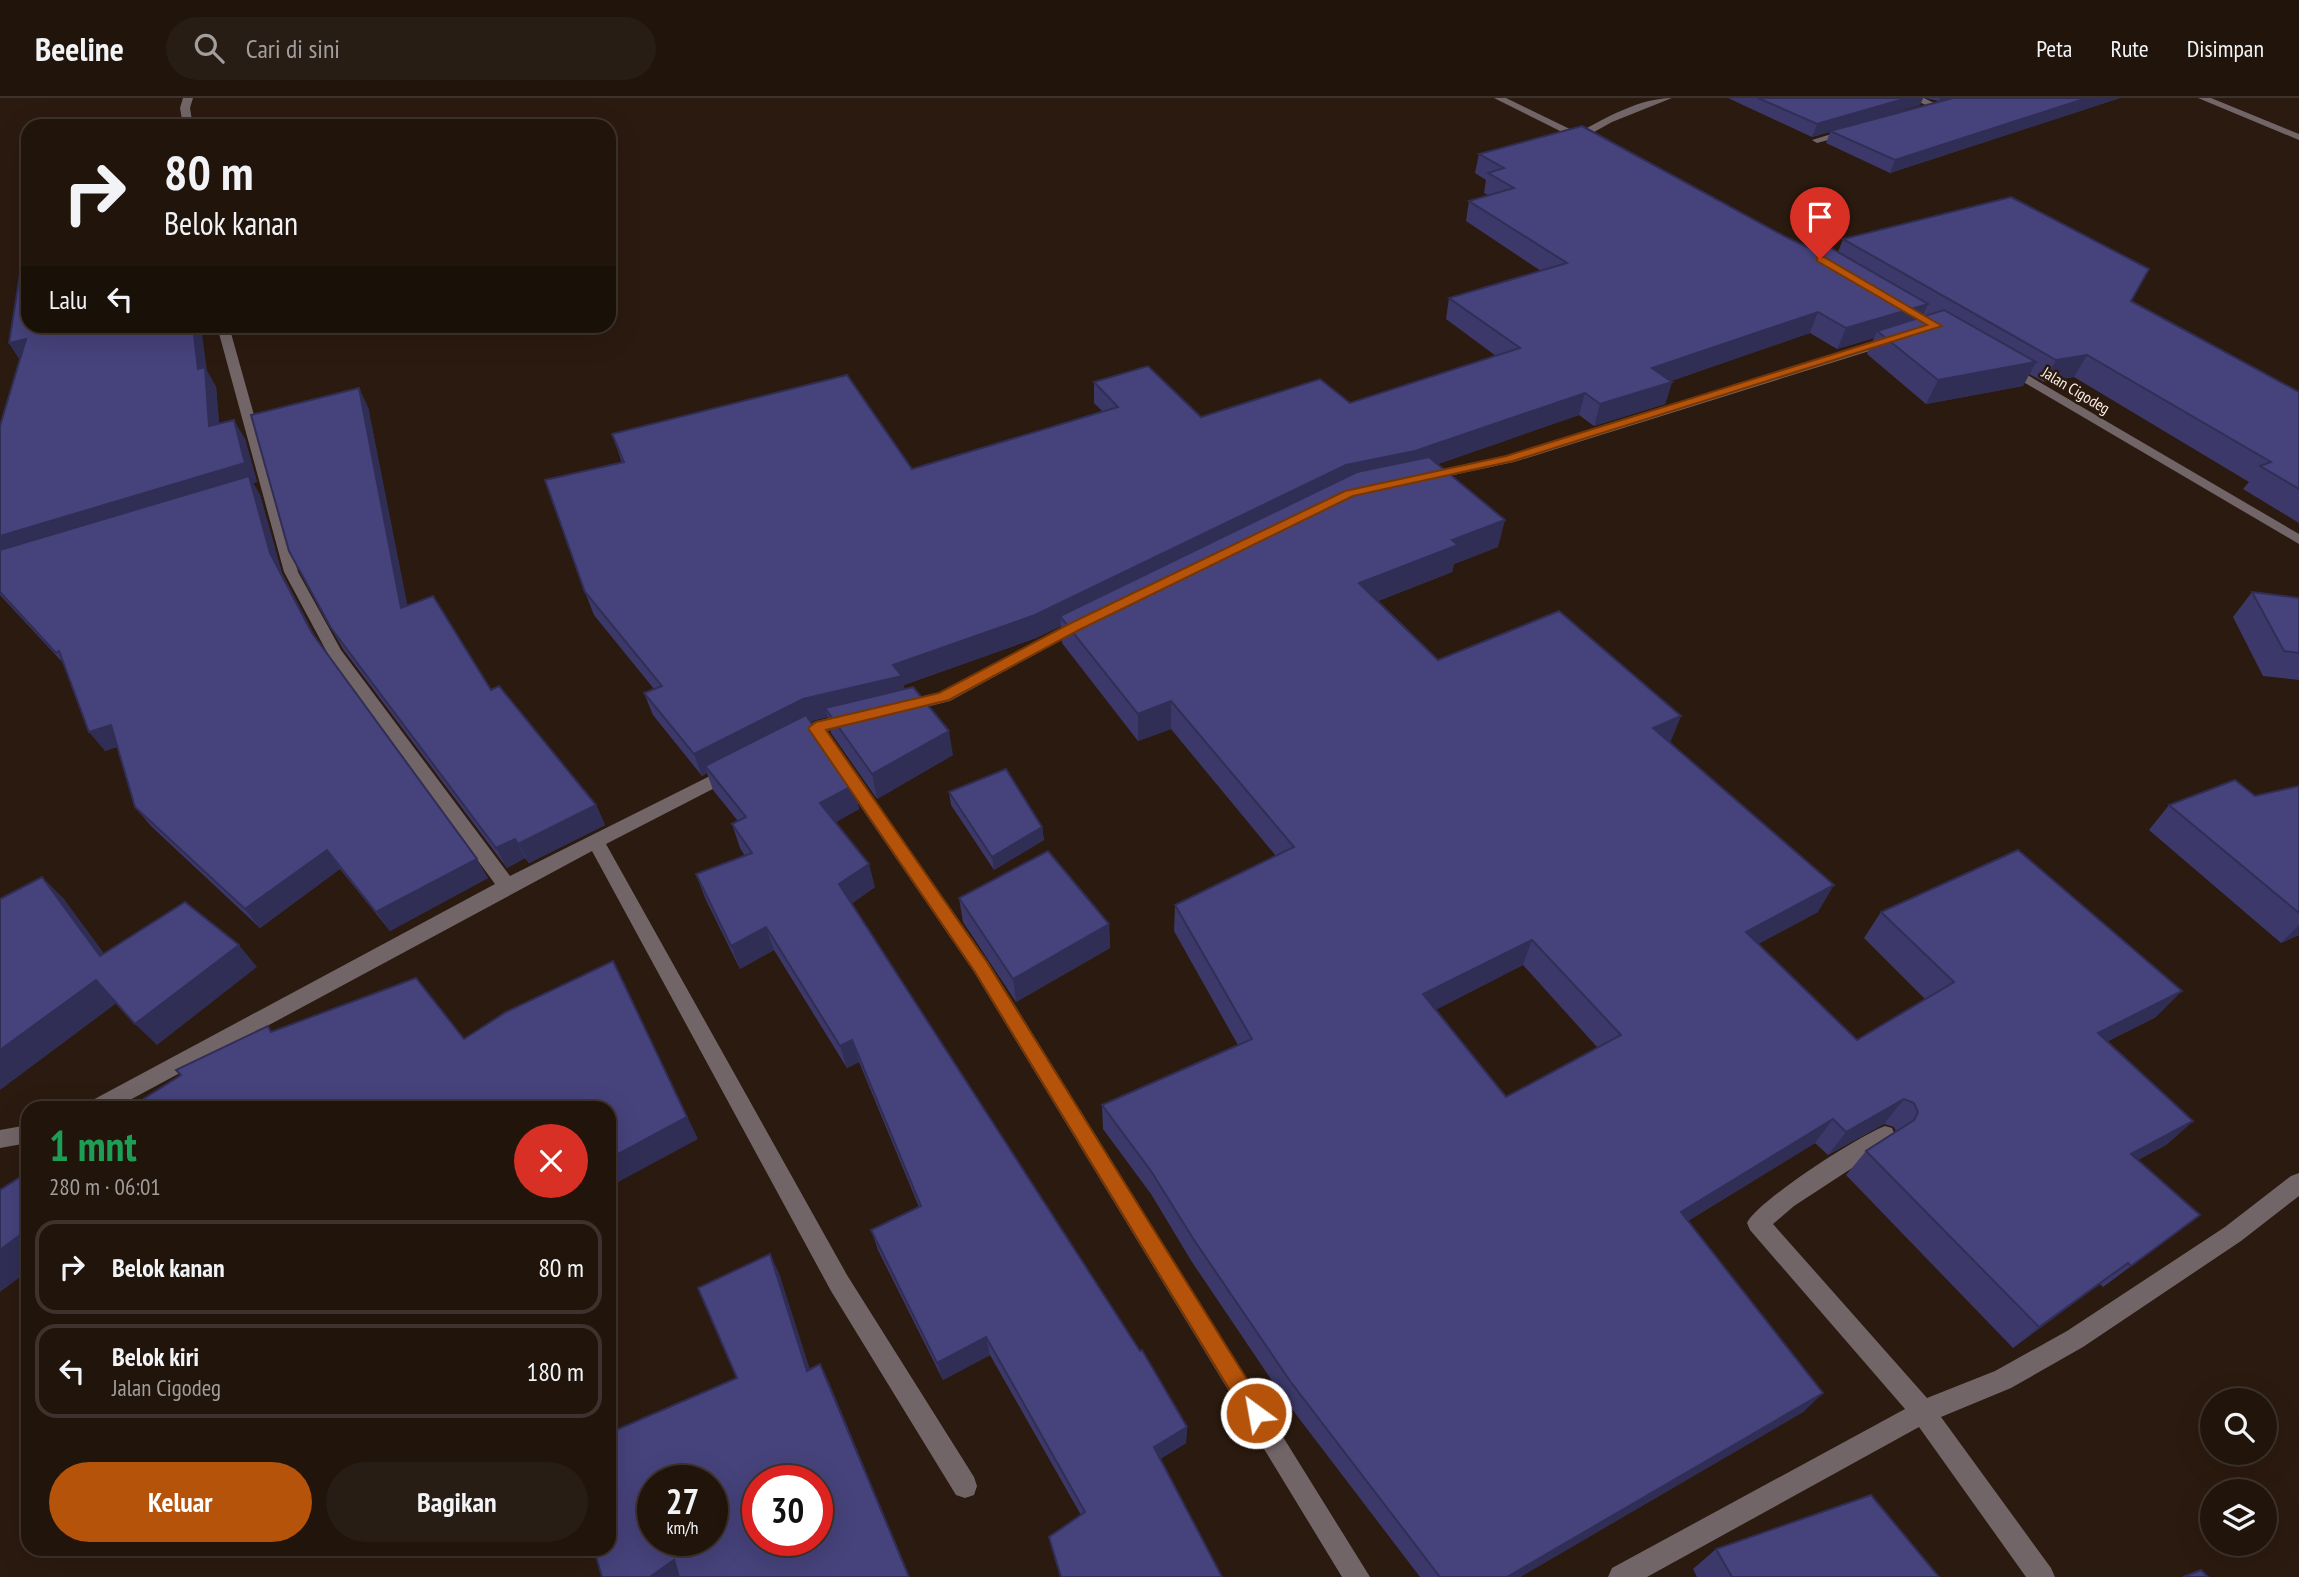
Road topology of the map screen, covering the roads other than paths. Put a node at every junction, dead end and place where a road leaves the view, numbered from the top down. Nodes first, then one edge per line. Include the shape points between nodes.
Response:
1 (188, 98) edge
2 (1499, 98) edge
3 (1667, 98) edge
4 (1916, 98) edge
5 (2203, 98) edge
6 (1925, 111) edge
7 (187, 119) edge
8 (1858, 129) edge
9 (1578, 137) junction
10 (2299, 137) edge
11 (1817, 140) edge
12 (1590, 143) edge
13 (225, 333) edge
14 (1910, 334) edge
15 (1995, 360) edge
16 (1416, 479) edge
17 (2299, 540) edge
18 (1099, 615) edge
19 (892, 709) edge
20 (867, 715) edge
21 (816, 728) junction
22 (779, 747) edge
23 (743, 766) edge
24 (596, 842) junction
25 (507, 886) junction
26 (109, 1101) edge
27 (21, 1135) edge
28 (1885, 1135) edge
29 (0, 1139) edge
30 (2299, 1183) edge
31 (1923, 1412) junction
32 (965, 1486) dead end
33 (1357, 1577) edge
34 (1621, 1577) edge
35 (2042, 1577) edge

1 - 7 street
2 - 9 street
3 - 9 street
4 - 6 street via 1943,106
5 - 10 street
8 - 11 street
9 - 12 street
13 - 25 street via 260,488 291,572 334,652
14 - 16 street via 1509,459
15 - 17 street, Jalan Cigodeg
18 - 19 street via 944,697
20 - 21 street
21 - 22 street
21 - 33 street via 981,967
23 - 24 street
24 - 25 street
24 - 32 street via 839,1283
25 - 26 street
27 - 29 street
28 - 31 street via 1786,1199 1758,1223
30 - 31 street via 2233,1234 2075,1339 2003,1380
31 - 34 street
31 - 35 street

